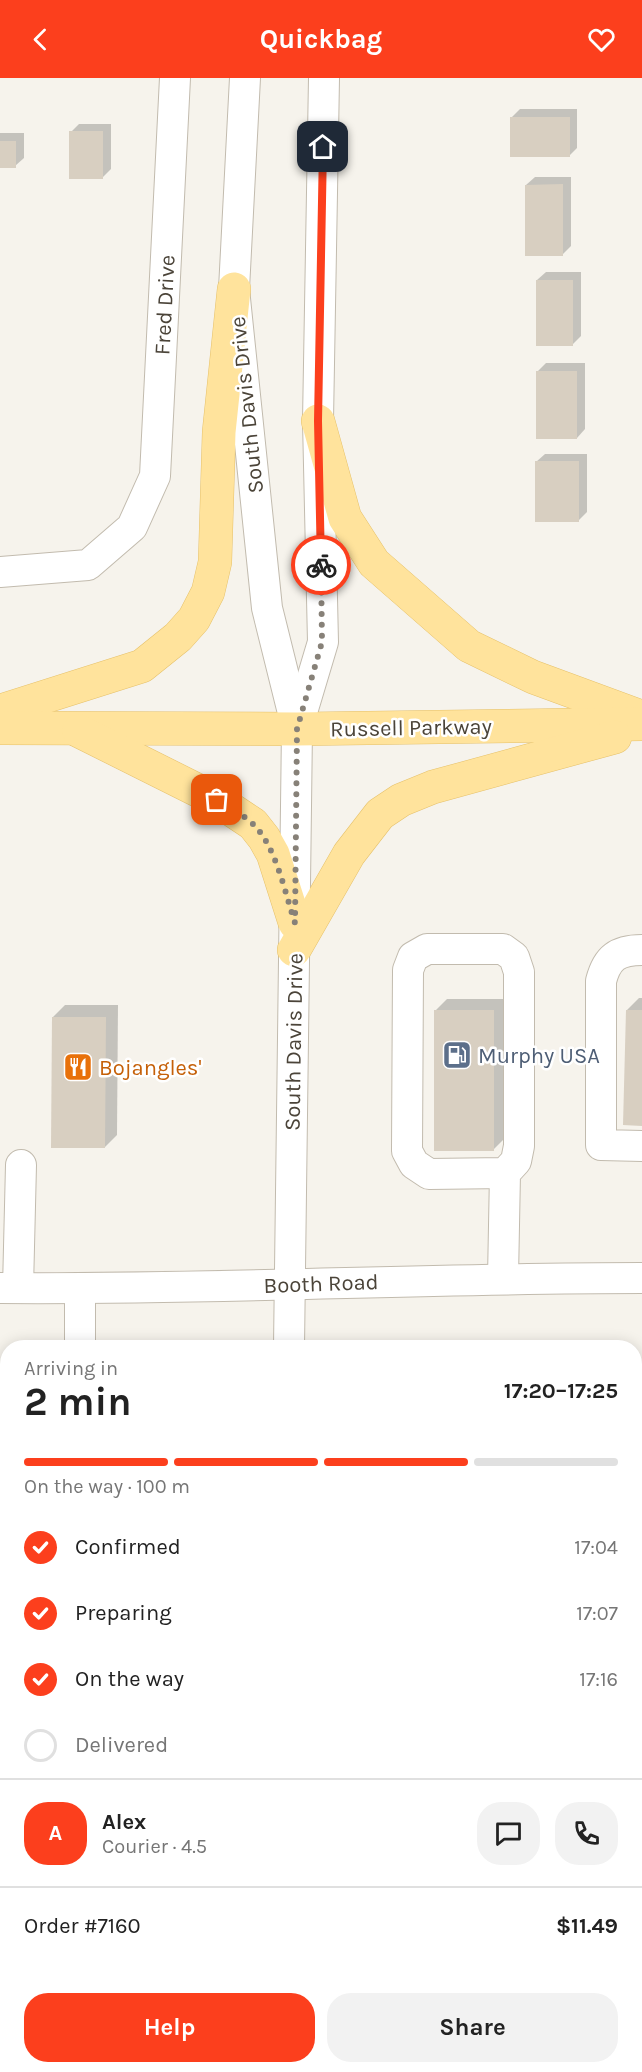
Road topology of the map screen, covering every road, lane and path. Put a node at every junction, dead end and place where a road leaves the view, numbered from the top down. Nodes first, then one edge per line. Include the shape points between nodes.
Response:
1 (176, 78) edge
2 (245, 78) edge
3 (324, 78) edge
4 (234, 288) junction
5 (318, 421) junction
6 (0, 572) edge
7 (0, 711) edge
8 (642, 717) edge
9 (642, 724) edge
10 (0, 728) edge
11 (72, 728) junction
12 (297, 729) junction
13 (642, 729) edge
14 (295, 936) junction
15 (642, 950) edge
16 (642, 1146) edge
17 (21, 1166) dead end
18 (505, 1173) junction
19 (503, 1278) junction
20 (642, 1278) edge
21 (290, 1284) junction
22 (9, 1288) edge
23 (80, 1289) junction
24 (80, 1340) edge
25 (289, 1340) edge

1 - 6 street, Fred Drive via 155,476 132,527 88,565
2 - 4 street, South Davis Drive
3 - 5 street, South Davis Drive
4 - 7 main road via 219,432 215,562 208,592 194,619 142,666
4 - 12 street, South Davis Drive via 267,608
5 - 8 main road via 345,518 374,563 469,646 533,677
5 - 12 street, South Davis Drive via 322,642
9 - 12 main road, Russell Parkway
10 - 11 main road, Russell Parkway
11 - 12 main road, Russell Parkway
11 - 14 main road via 217,800 253,824 273,854
12 - 14 street, South Davis Drive
13 - 14 main road via 433,786 401,800 380,814
14 - 21 street, South Davis Drive
15 - 16 street via 615,956 605,967 601,981 601,1145
17 - 22 street
18 - 18 street via 516,1161 519,1146 519,972 514,957 503,949 427,949 413,957 408,970 407,1151 414,1164 429,1174
18 - 19 street
19 - 20 street, Booth Road
19 - 21 street, Booth Road
21 - 23 street, Booth Road
21 - 25 street, South Davis Drive
22 - 23 street, Booth Road
23 - 24 street

